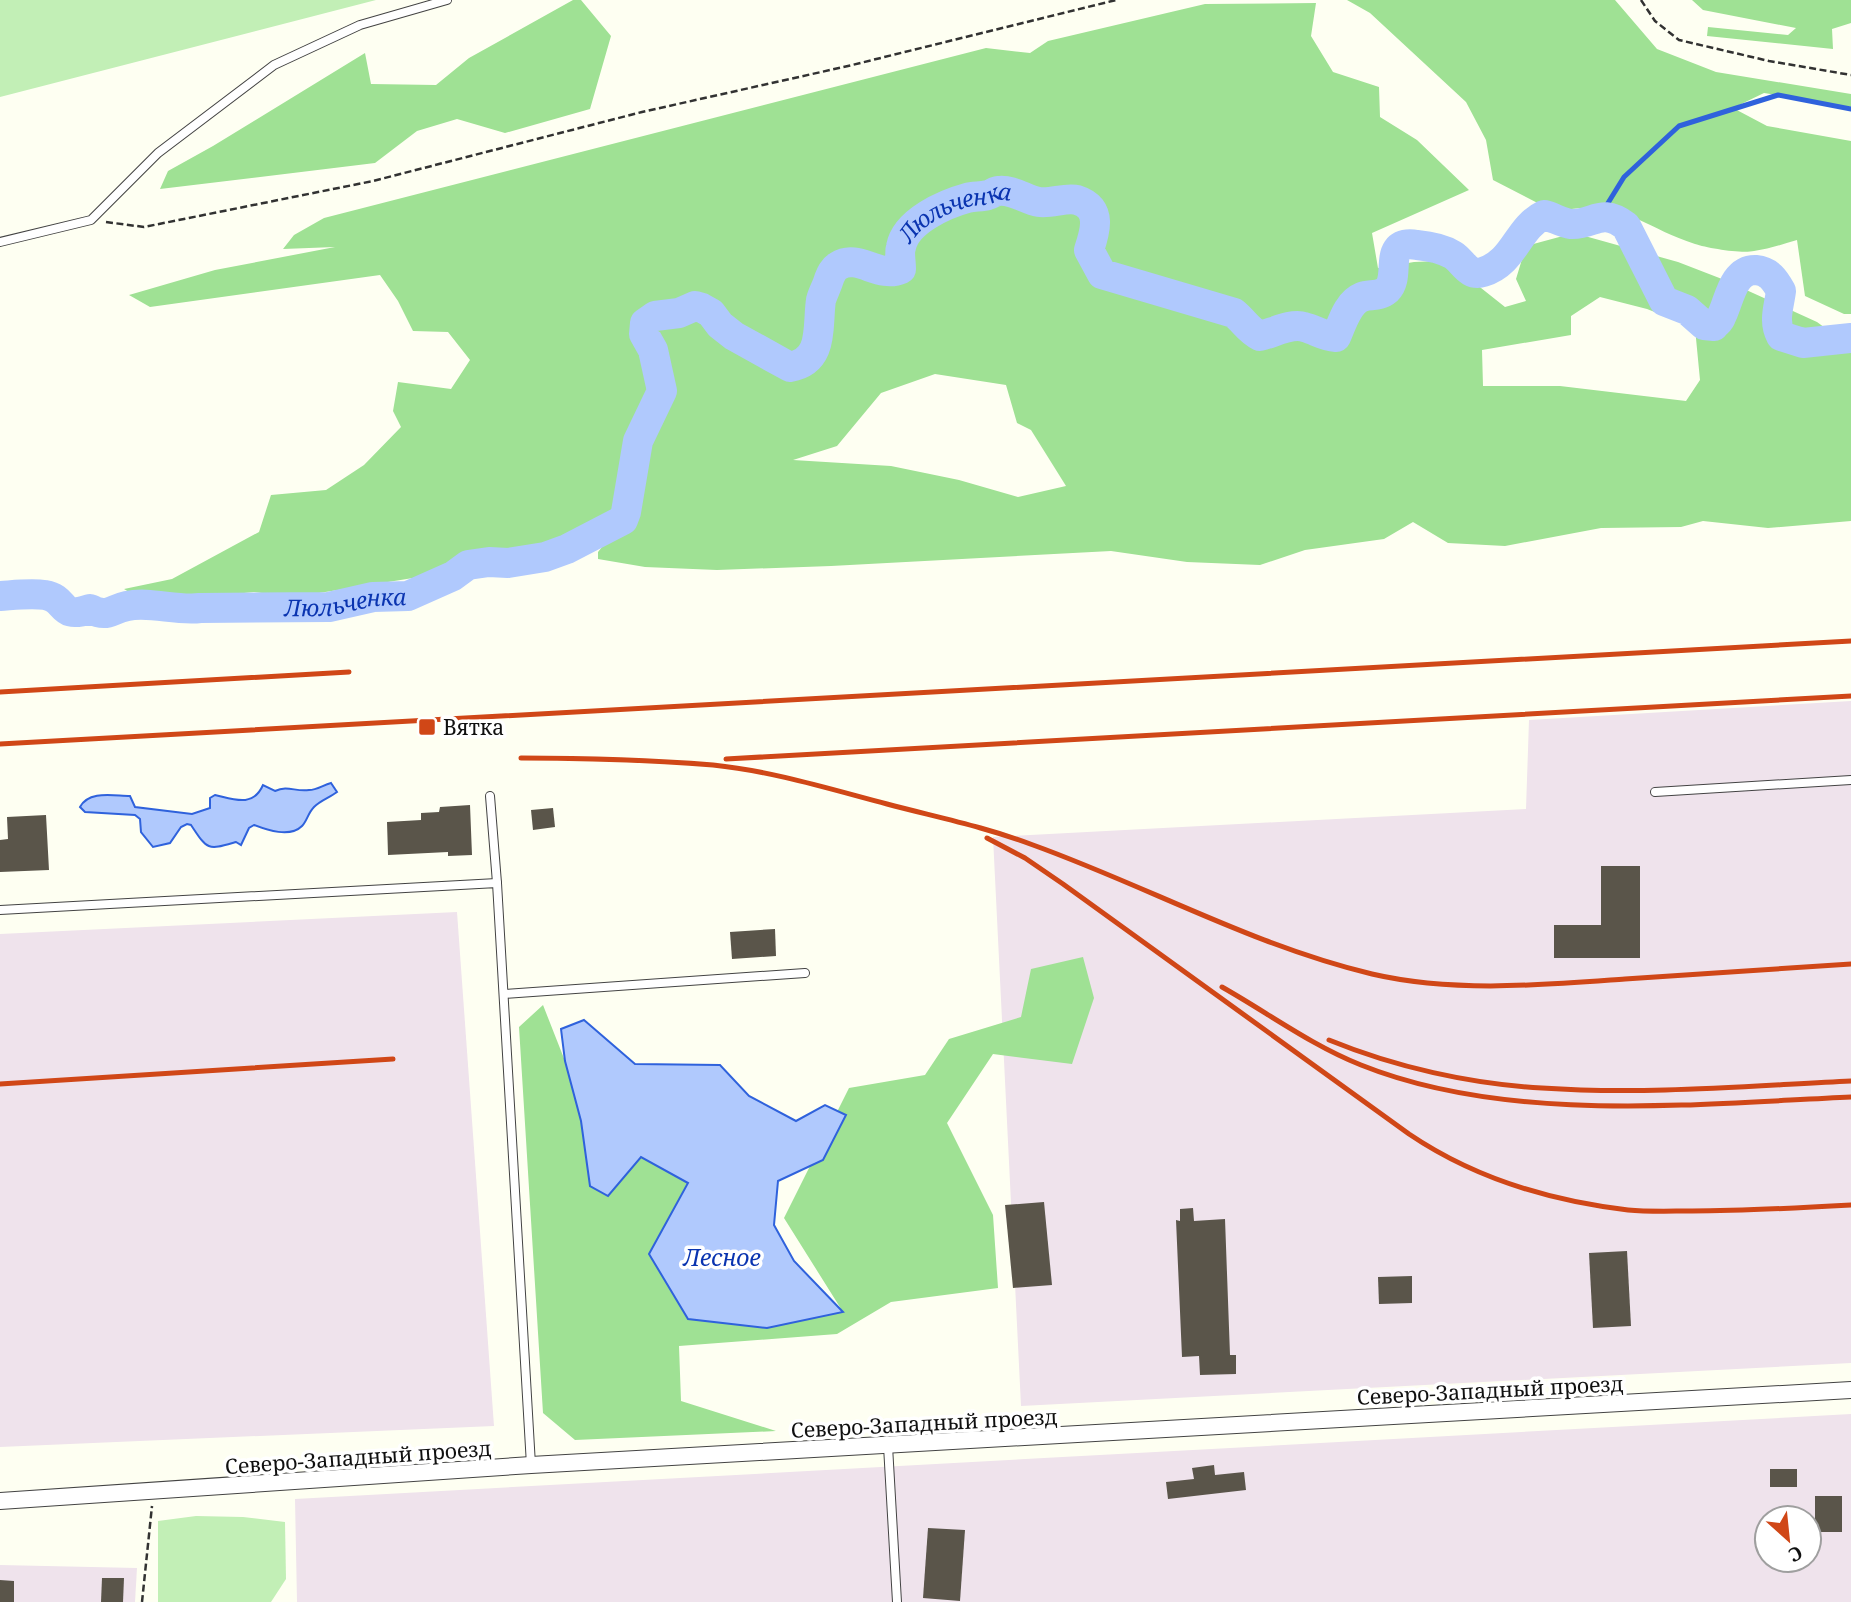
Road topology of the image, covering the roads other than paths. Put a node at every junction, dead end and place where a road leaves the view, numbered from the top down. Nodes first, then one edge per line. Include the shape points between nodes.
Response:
1 (447, 0) edge
2 (0, 242) edge
3 (1851, 780) edge
4 (1655, 792) dead end
5 (490, 796) dead end
6 (497, 883) junction
7 (0, 910) edge
8 (804, 973) dead end
9 (504, 994) junction
10 (1851, 1390) edge
11 (888, 1446) junction
12 (531, 1465) junction
13 (0, 1501) edge
14 (897, 1602) edge

1 - 2 lane via 360,25 274,65 158,153 91,220
3 - 4 lane
5 - 6 lane
6 - 7 lane
6 - 9 lane
8 - 9 lane
9 - 12 lane
10 - 11 street, Северо-Западный проезд
11 - 12 street, Северо-Западный проезд
11 - 14 lane
12 - 13 street, Северо-Западный проезд

